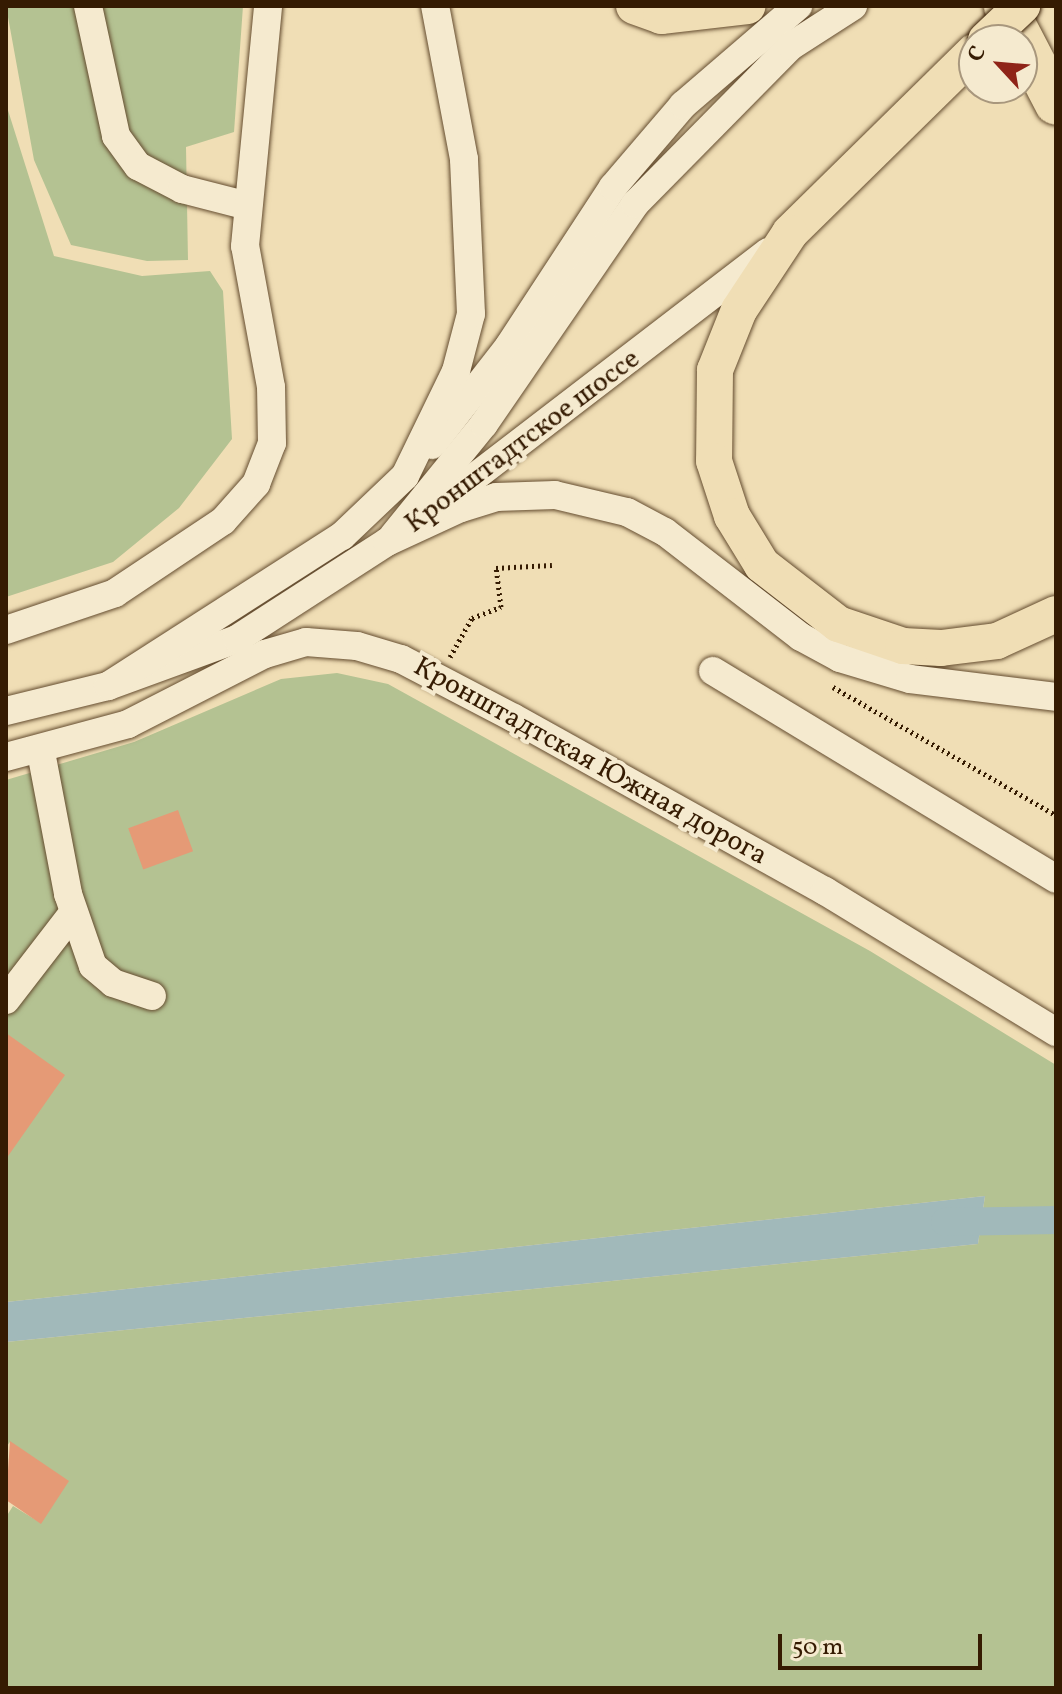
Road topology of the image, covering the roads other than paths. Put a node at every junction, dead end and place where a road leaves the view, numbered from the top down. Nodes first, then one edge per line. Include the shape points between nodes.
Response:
1 (88, 6) edge
2 (268, 6) edge
3 (435, 6) edge
4 (634, 6) edge
5 (747, 6) edge
6 (798, 6) edge
7 (853, 6) edge
8 (1005, 6) edge
9 (1022, 6) edge
10 (1003, 24) edge
11 (958, 67) edge
12 (1056, 104) edge
13 (248, 206) junction
14 (790, 233) junction
15 (405, 476) junction
16 (387, 542) junction
17 (1056, 614) edge
18 (6, 630) edge
19 (713, 671) dead end
20 (108, 686) junction
21 (1056, 697) edge
22 (6, 711) edge
23 (41, 752) junction
24 (6, 757) edge
25 (1056, 879) edge
26 (73, 913) junction
27 (152, 996) dead end
28 (6, 1000) edge
29 (1056, 1032) edge

1 - 13 street via 116,136 138,166 182,189
2 - 13 street
3 - 15 street via 464,159 471,314 456,371
4 - 5 main road via 661,16
6 - 15 street, Кронштадтское шоссе via 683,105 613,187 474,396
7 - 16 street, Кронштадтское шоссе via 791,46 635,204 484,424
8 - 12 highway
9 - 10 main road, bridge
11 - 14 main road, Кронштадтское шоссе
13 - 18 street via 245,246 271,401 272,443 256,484 223,521 115,593
14 - 16 street, Кронштадтское шоссе
14 - 17 main road via 739,310 712,390 720,484 754,554 838,624 903,646 975,646
15 - 20 street, Кронштадтское шоссе via 384,501 319,552
16 - 20 street via 237,639
16 - 21 street via 496,497 593,501 665,532 801,637 840,658 910,679
19 - 25 street
20 - 22 street, Кронштадтское шоссе
23 - 24 street, Кронштадтская Южная дорога
23 - 26 street
23 - 29 street, Кронштадтская Южная дорога via 128,724 265,654 306,642 357,646 439,677 825,891
26 - 27 street via 93,966 113,983
26 - 28 street

